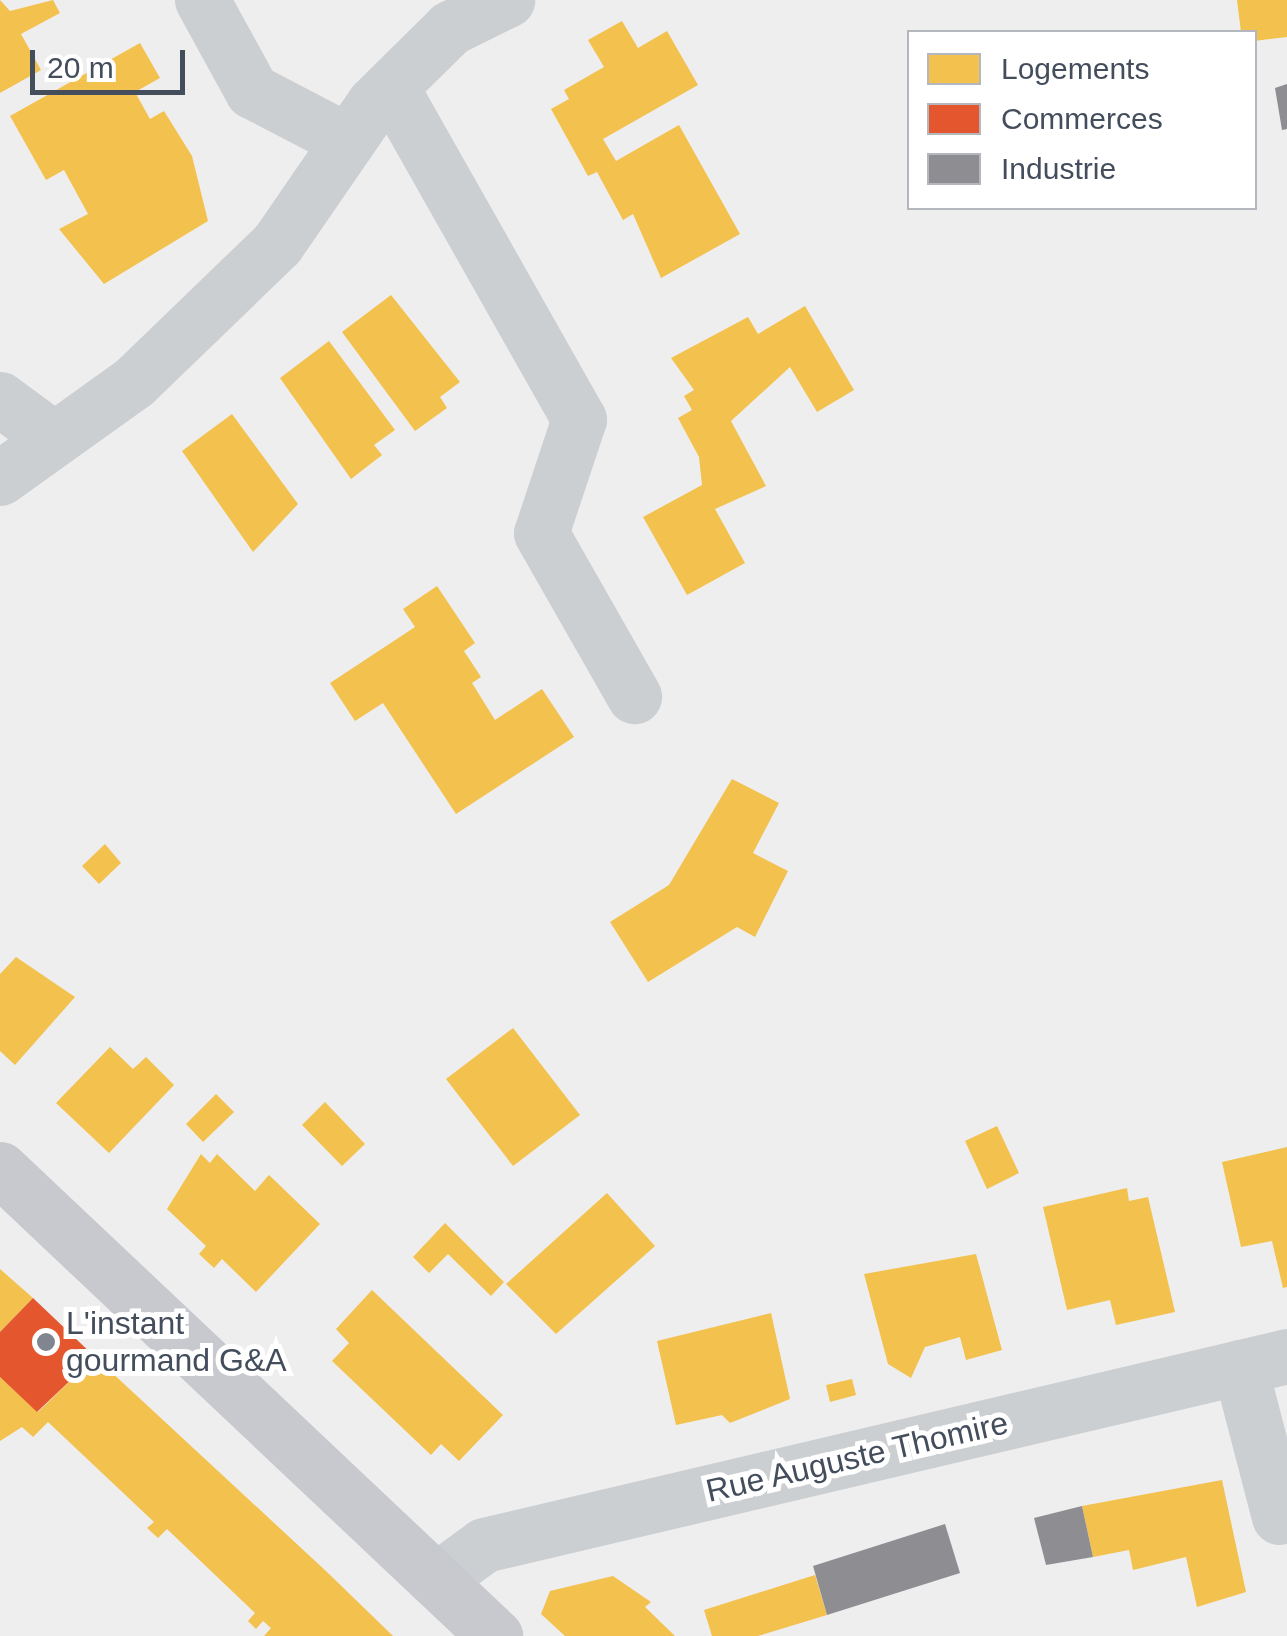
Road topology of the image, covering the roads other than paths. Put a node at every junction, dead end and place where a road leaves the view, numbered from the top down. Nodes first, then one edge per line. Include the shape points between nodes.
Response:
1 (202, 0) edge
2 (508, 0) edge
3 (391, 87) junction
4 (348, 142) junction
5 (0, 399) edge
6 (54, 439) junction
7 (0, 478) edge
8 (634, 696) dead end
9 (0, 1169) edge
10 (1264, 1361) edge
11 (1279, 1517) dead end
12 (436, 1580) junction
13 (495, 1636) edge

1 - 4 street via 252,91
2 - 3 street via 450,28
3 - 4 street
3 - 8 street via 579,419 541,533
4 - 6 street via 278,244 134,382
5 - 6 street
6 - 7 street
9 - 12 main road
10 - 11 street
10 - 12 street, Rue Auguste Thomire via 484,1545
12 - 13 main road

